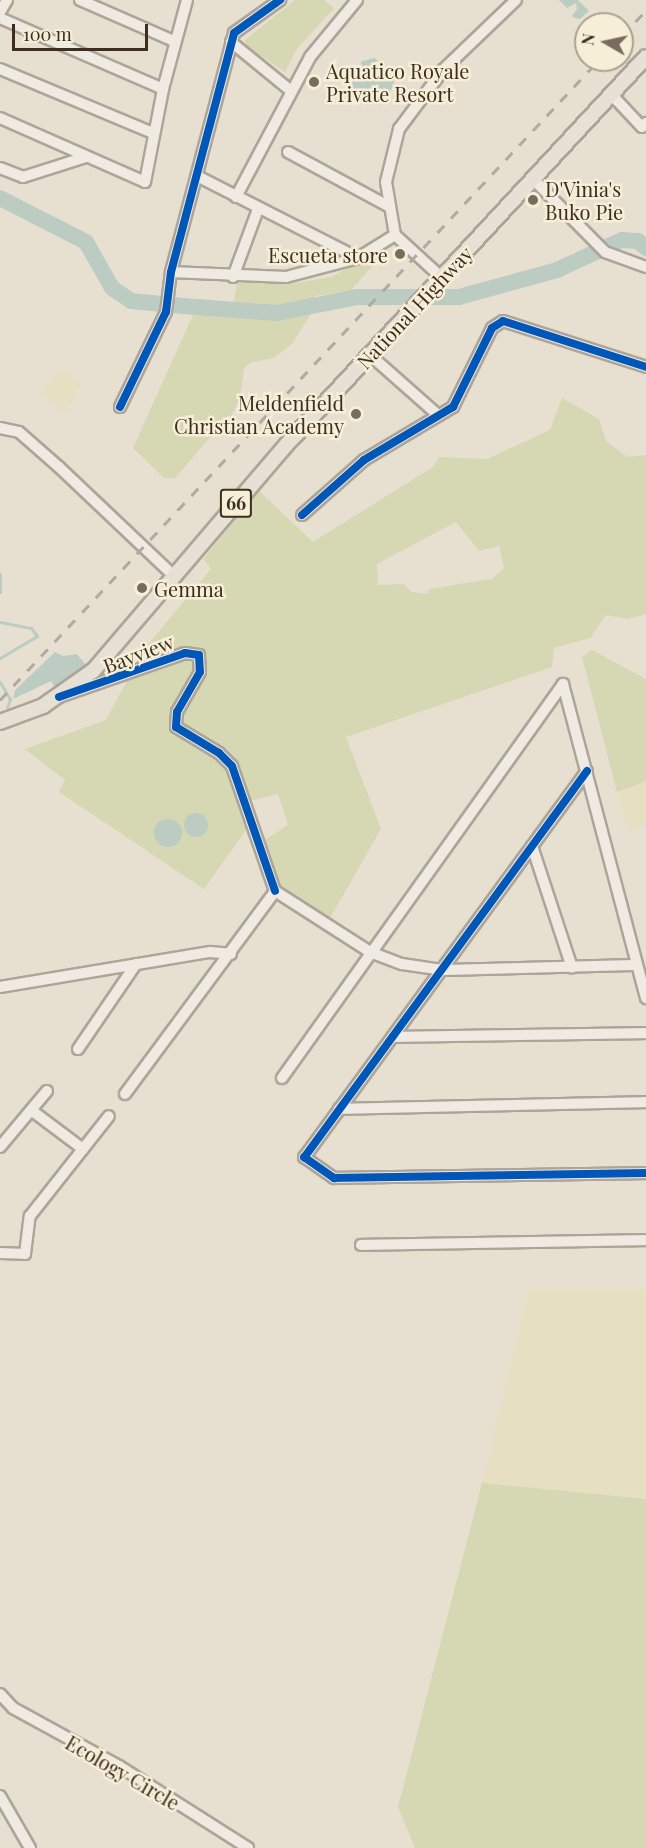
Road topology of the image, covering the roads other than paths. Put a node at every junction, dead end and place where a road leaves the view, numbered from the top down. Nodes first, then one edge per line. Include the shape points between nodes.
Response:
1 (7, 0) edge
2 (80, 0) edge
3 (186, 0) edge
4 (280, 0) edge
5 (357, 0) edge
6 (516, 0) edge
7 (0, 12) edge
8 (0, 18) edge
9 (174, 41) junction
10 (231, 42) junction
11 (646, 57) edge
12 (0, 69) edge
13 (163, 89) junction
14 (291, 91) junction
15 (611, 94) junction
16 (0, 118) edge
17 (646, 123) edge
18 (153, 133) junction
19 (288, 152) dead end
20 (86, 157) junction
21 (0, 168) edge
22 (199, 177) junction
23 (533, 179) junction
24 (236, 197) junction
25 (388, 206) junction
26 (258, 209) junction
27 (395, 235) junction
28 (358, 258) junction
29 (646, 267) edge
30 (171, 272) junction
31 (233, 277) junction
32 (441, 277) junction
33 (369, 354) junction
34 (646, 367) edge
35 (120, 407) dead end
36 (438, 415) junction
37 (0, 428) edge
38 (302, 515) dead end
39 (174, 576) junction
40 (59, 697) junction
41 (0, 722) edge
42 (587, 771) junction
43 (532, 846) junction
44 (274, 891) junction
45 (370, 952) junction
46 (231, 954) junction
47 (136, 964) junction
48 (637, 965) junction
49 (572, 968) junction
50 (442, 970) junction
51 (0, 987) edge
52 (646, 998) edge
53 (646, 1033) edge
54 (393, 1037) junction
55 (78, 1049) dead end
56 (282, 1078) dead end
57 (47, 1091) dead end
58 (125, 1094) dead end
59 (646, 1102) edge
60 (339, 1109) junction
61 (31, 1110) junction
62 (109, 1116) dead end
63 (0, 1147) edge
64 (83, 1149) junction
65 (646, 1173) edge
66 (646, 1240) edge
67 (361, 1245) dead end
68 (0, 1253) edge
69 (0, 1694) edge
70 (0, 1796) edge
71 (30, 1848) edge
72 (248, 1848) edge

1 - 7 street
2 - 9 street
3 - 9 street
4 - 10 street via 234,33
5 - 14 street via 310,57
6 - 25 street via 443,70 399,129 386,182
8 - 13 street
9 - 13 street
10 - 14 street
10 - 22 street
11 - 15 main road, National Highway / 66
12 - 18 street
13 - 18 street
14 - 24 street
15 - 17 street via 642,127
15 - 23 main road, National Highway / 66
16 - 20 street
18 - 20 street via 145,182
19 - 25 street
20 - 21 street via 23,177
22 - 24 street
22 - 30 street
23 - 29 street via 602,249
23 - 32 main road, National Highway / 66
24 - 26 street
25 - 27 street
26 - 28 street
26 - 31 street
27 - 28 street
27 - 32 street
28 - 31 street via 286,277
30 - 31 street
30 - 35 street via 166,312
32 - 33 main road, National Highway / 66
33 - 36 street
33 - 39 main road, National Highway / 66
34 - 36 street via 503,321 492,328 453,407
36 - 38 street via 364,460
37 - 39 street via 18,432
39 - 40 main road, National Highway / 66 via 94,670
40 - 41 main road, National Highway / 66
40 - 44 street, Bayview via 185,653 199,655 200,672 177,712 176,727 219,753 232,766
42 - 43 street
42 - 45 street via 563,684
42 - 48 street
43 - 49 street
43 - 50 street
44 - 45 street
44 - 46 street
45 - 50 street via 402,964
45 - 56 street
46 - 47 street via 210,951
46 - 58 street
47 - 51 street
47 - 55 street
48 - 49 street
48 - 52 street
49 - 50 street
50 - 54 street
53 - 54 street
54 - 60 street
57 - 61 street
59 - 60 street
60 - 65 street via 304,1157 334,1178
61 - 63 street
61 - 64 street
62 - 64 street
64 - 68 street via 30,1216 25,1254
66 - 67 street
69 - 72 street, Ecology Circle via 13,1708 119,1766
70 - 71 street

